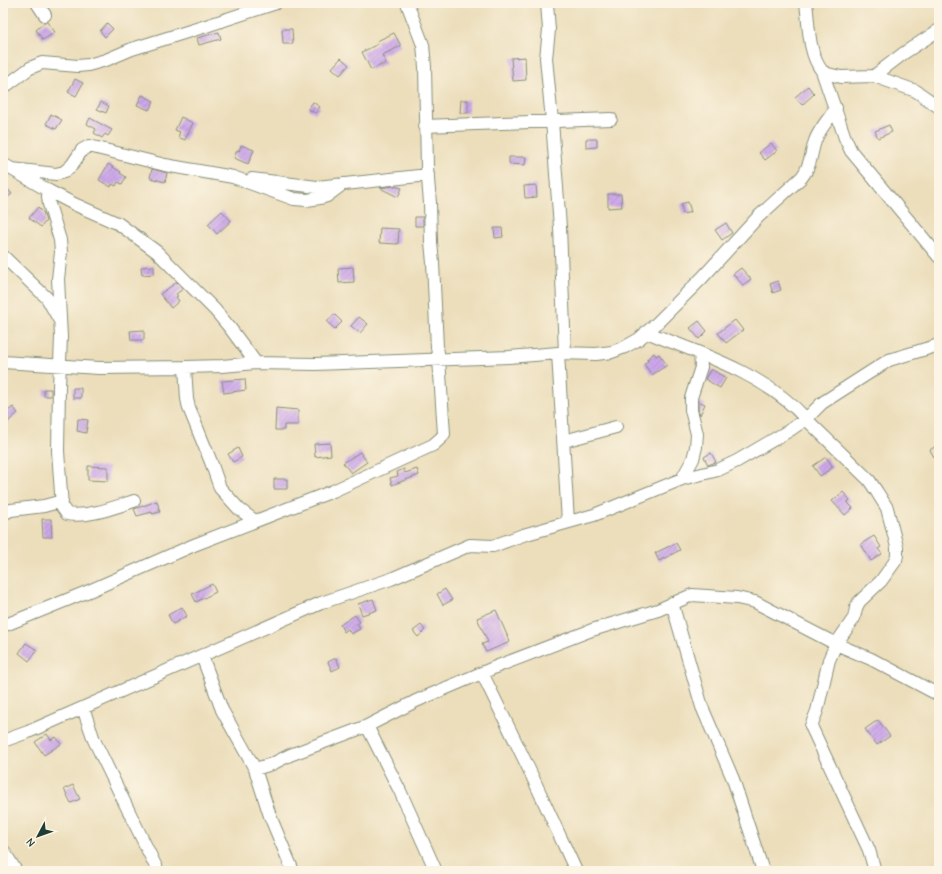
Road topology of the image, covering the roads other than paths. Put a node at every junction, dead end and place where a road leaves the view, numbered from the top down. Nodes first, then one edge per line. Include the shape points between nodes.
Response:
1 (37, 3) edge
2 (275, 3) edge
3 (406, 3) edge
4 (547, 3) edge
5 (806, 3) edge
6 (45, 15) dead end
7 (939, 30) edge
8 (822, 71) junction
9 (874, 76) junction
10 (3, 88) edge
11 (939, 107) edge
12 (836, 108) junction
13 (611, 119) dead end
14 (552, 121) junction
15 (425, 126) junction
16 (8, 166) edge
17 (428, 175) junction
18 (49, 191) junction
19 (3, 256) edge
20 (939, 257) edge
21 (60, 322) junction
22 (646, 332) junction
23 (939, 345) edge
24 (562, 353) junction
25 (700, 353) junction
26 (439, 358) junction
27 (3, 362) edge
28 (256, 363) junction
29 (59, 366) junction
30 (185, 367) junction
31 (806, 419) junction
32 (616, 427) dead end
33 (564, 441) junction
34 (682, 479) junction
35 (62, 501) junction
36 (134, 501) dead end
37 (238, 509) junction
38 (3, 514) edge
39 (255, 521) junction
40 (568, 522) junction
41 (238, 528) junction
42 (672, 603) junction
43 (3, 626) edge
44 (836, 644) junction
45 (202, 656) junction
46 (482, 673) junction
47 (939, 695) edge
48 (83, 708) junction
49 (367, 726) junction
50 (3, 741) edge
51 (255, 769) junction
52 (3, 850) edge
53 (16, 871) edge
54 (158, 871) edge
55 (293, 871) edge
56 (436, 871) edge
57 (576, 871) edge
58 (763, 871) edge
59 (875, 871) edge

1 - 6 street
2 - 10 street via 88,65 42,63 30,68
3 - 15 street via 423,45
4 - 14 street via 549,30 546,58
5 - 8 street via 812,47
7 - 9 street
8 - 9 street via 841,77
8 - 12 street
9 - 11 street via 916,91
12 - 20 street via 845,138 852,151
12 - 22 street via 817,136 810,161 802,177 758,217 702,278
13 - 14 street
14 - 15 street
14 - 24 street via 560,227
15 - 17 street
16 - 17 street via 56,174 64,172 82,150 89,146 165,165 233,177 317,187
16 - 18 street
17 - 26 street
18 - 21 street via 60,240
18 - 28 street via 119,224 157,252 215,310
19 - 21 street via 47,298
21 - 29 street
22 - 24 street via 639,339 612,352
22 - 25 street
23 - 31 street via 889,360 822,403
24 - 26 street
24 - 33 street
25 - 31 street via 774,389
25 - 34 street via 700,367 691,398 697,434 696,447 693,459
26 - 28 street via 315,364
26 - 39 street via 444,421 444,434 441,438 333,491
27 - 29 street
28 - 30 street
29 - 30 street
29 - 35 street via 58,451
30 - 37 street via 189,408 220,488
31 - 34 street via 737,461 718,470
31 - 44 street via 869,480 887,508 896,547 896,560 881,581 860,602 854,618
32 - 33 street
33 - 40 street
34 - 40 street via 594,515
35 - 36 street via 62,507 67,514 74,516
35 - 38 street via 11,510
37 - 39 street
37 - 41 street
39 - 41 street
40 - 45 street via 493,546 470,545 391,579 321,603
41 - 43 street
42 - 44 street via 692,595 746,599 766,606
42 - 46 street via 658,610 592,630
42 - 58 street via 702,707 733,779
44 - 47 street via 871,659
44 - 59 street via 829,660 811,726 869,850
45 - 48 street
45 - 51 street via 222,710
46 - 49 street via 416,701
46 - 57 street
48 - 50 street
48 - 54 street via 94,740
49 - 51 street
49 - 56 street
51 - 55 street via 270,816
52 - 53 street

